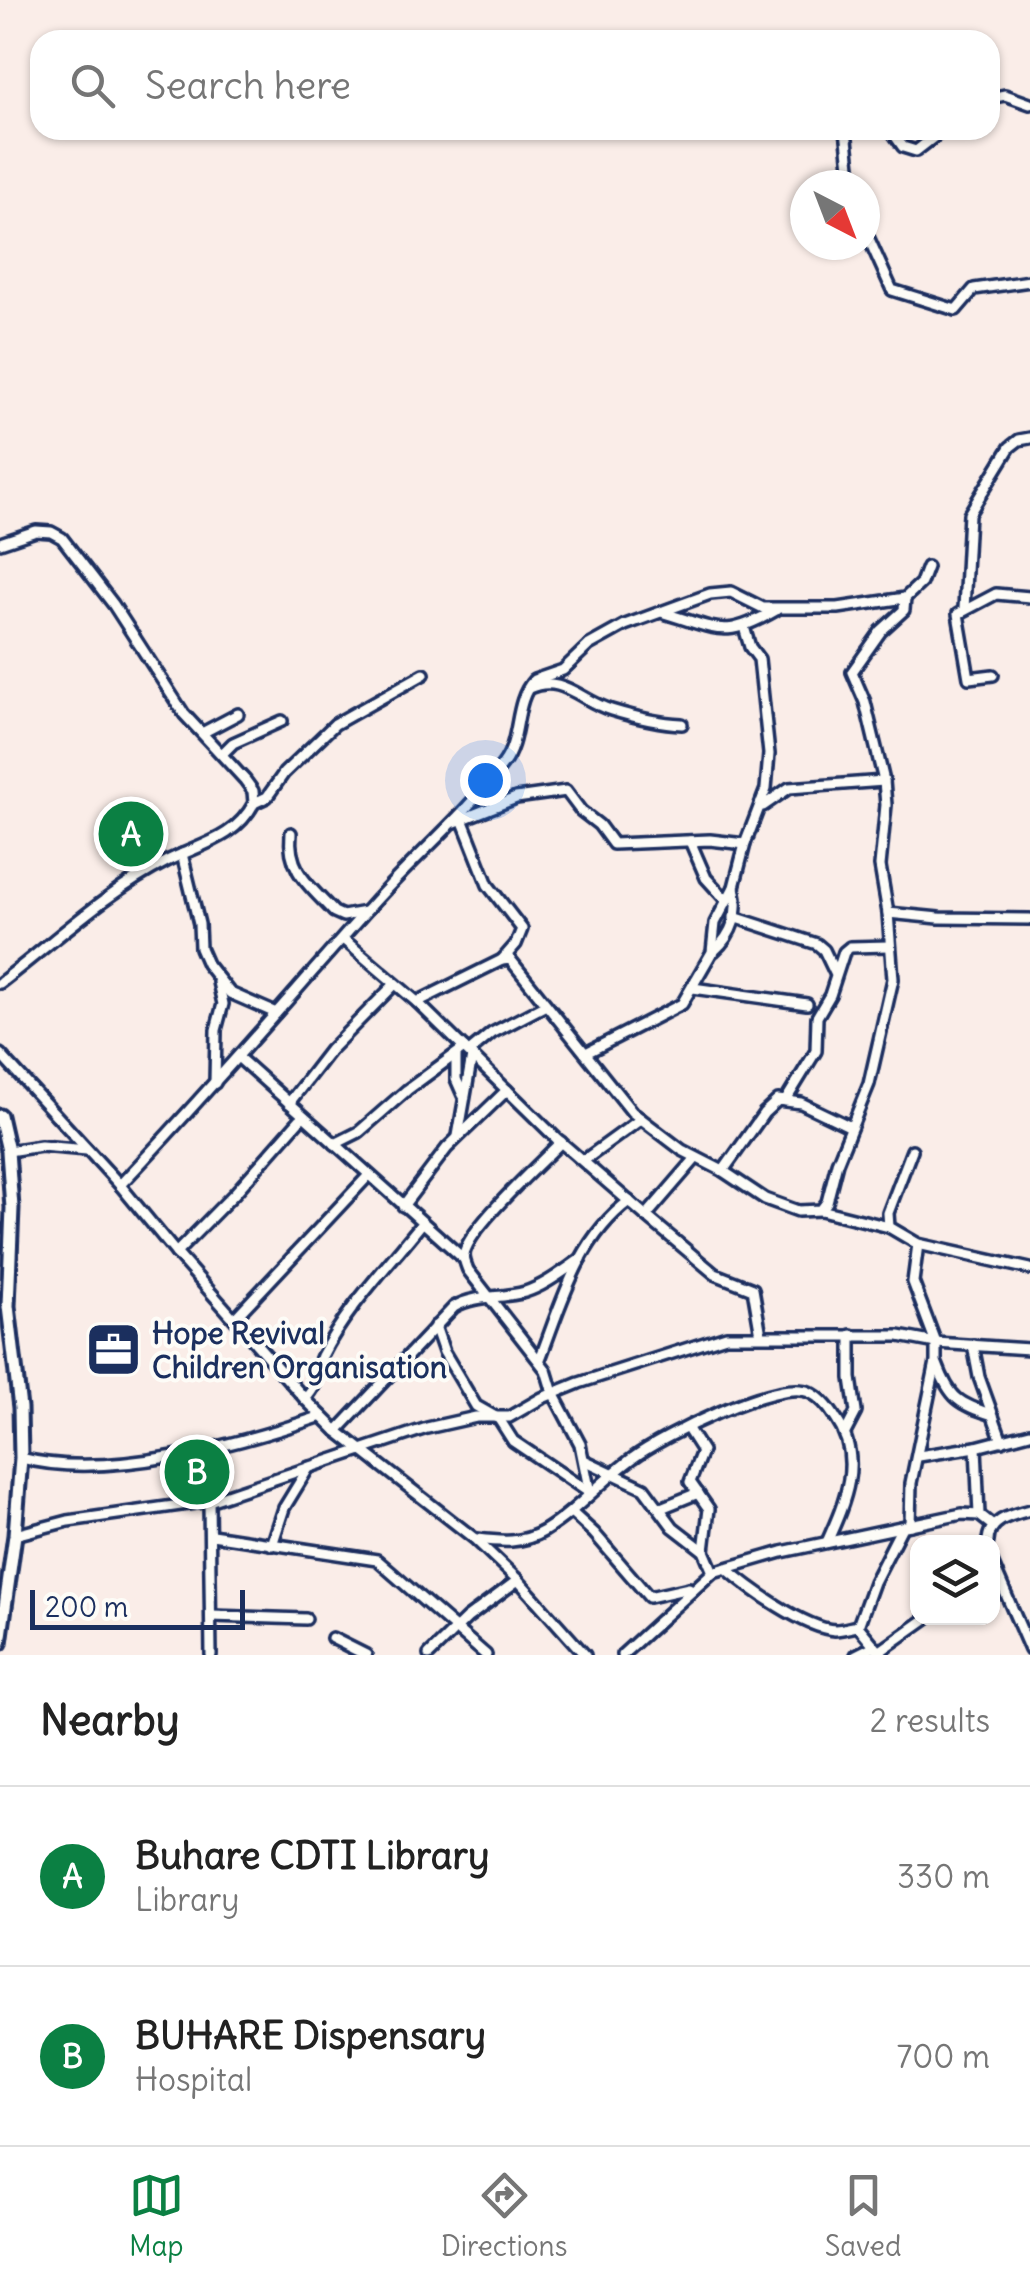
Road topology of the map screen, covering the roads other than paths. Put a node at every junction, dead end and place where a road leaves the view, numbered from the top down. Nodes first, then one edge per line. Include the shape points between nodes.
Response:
1 (1000, 97) edge
2 (1030, 104) edge
3 (847, 140) edge
4 (898, 140) edge
5 (931, 140) edge
6 (850, 170) edge
7 (878, 260) edge
8 (1030, 281) edge
9 (1030, 438) edge
10 (0, 543) edge
11 (927, 567) dead end
12 (1030, 597) edge
13 (905, 598) junction
14 (779, 608) junction
15 (964, 609) junction
16 (661, 612) junction
17 (744, 627) junction
18 (424, 674) dead end
19 (993, 675) dead end
20 (526, 690) junction
21 (238, 714) dead end
22 (282, 721) dead end
23 (682, 724) dead end
24 (202, 733) junction
25 (222, 754) junction
26 (884, 781) junction
27 (254, 803) junction
28 (761, 807) junction
29 (457, 821) junction
30 (292, 834) dead end
31 (690, 841) junction
32 (745, 844) junction
33 (182, 854) junction
34 (734, 886) junction
35 (726, 900) junction
36 (366, 912) junction
37 (888, 913) junction
38 (734, 917) junction
39 (1030, 920) edge
40 (343, 939) junction
41 (890, 946) junction
42 (712, 952) junction
43 (502, 960) junction
44 (836, 976) junction
45 (218, 980) junction
46 (0, 983) edge
47 (395, 984) junction
48 (694, 988) junction
49 (418, 1002) junction
50 (808, 1004) dead end
51 (546, 1005) junction
52 (276, 1014) junction
53 (465, 1053) junction
54 (586, 1053) junction
55 (0, 1054) edge
56 (239, 1058) junction
57 (215, 1084) junction
58 (507, 1090) junction
59 (463, 1095) junction
60 (786, 1100) junction
61 (289, 1104) junction
62 (0, 1116) edge
63 (303, 1116) junction
64 (641, 1119) junction
65 (851, 1127) junction
66 (458, 1136) junction
67 (561, 1142) junction
68 (335, 1144) junction
69 (87, 1150) junction
70 (912, 1150) dead end
71 (8, 1152) junction
72 (696, 1158) junction
73 (583, 1161) junction
74 (723, 1171) junction
75 (370, 1175) junction
76 (120, 1185) junction
77 (629, 1201) junction
78 (403, 1206) junction
79 (6, 1208) edge
80 (820, 1210) junction
81 (646, 1216) junction
82 (422, 1224) junction
83 (889, 1227) junction
84 (918, 1244) junction
85 (176, 1253) junction
86 (464, 1259) junction
87 (581, 1259) junction
88 (1030, 1269) edge
89 (489, 1297) junction
90 (4, 1306) edge
91 (235, 1318) junction
92 (435, 1326) junction
93 (761, 1335) junction
94 (852, 1335) junction
95 (936, 1342) junction
96 (973, 1345) junction
97 (1030, 1350) edge
98 (540, 1360) junction
99 (936, 1362) junction
100 (553, 1393) junction
101 (305, 1398) junction
102 (993, 1415) junction
103 (322, 1416) junction
104 (499, 1419) junction
105 (688, 1429) junction
106 (337, 1431) junction
107 (845, 1433) junction
108 (1030, 1433) edge
109 (1002, 1441) junction
110 (976, 1447) junction
111 (360, 1449) junction
112 (918, 1456) junction
113 (22, 1458) junction
114 (584, 1460) junction
115 (309, 1467) junction
116 (614, 1473) junction
117 (590, 1493) junction
118 (698, 1493) junction
119 (209, 1501) junction
120 (661, 1508) junction
121 (1030, 1510) edge
122 (571, 1512) junction
123 (979, 1515) junction
124 (906, 1526) junction
125 (993, 1526) junction
126 (15, 1535) junction
127 (212, 1535) junction
128 (988, 1535) edge
129 (475, 1539) junction
130 (827, 1542) junction
131 (272, 1545) junction
132 (704, 1551) junction
133 (726, 1568) junction
134 (713, 1572) junction
135 (518, 1580) junction
136 (692, 1588) junction
137 (1000, 1594) edge
138 (649, 1597) junction
139 (666, 1611) junction
140 (211, 1616) junction
141 (306, 1619) dead end
142 (916, 1625) edge
143 (858, 1626) junction
144 (454, 1630) junction
145 (332, 1638) dead end
146 (0, 1643) edge
147 (1030, 1650) edge
148 (878, 1651) edge
149 (211, 1655) edge
150 (366, 1655) edge
151 (429, 1655) edge
152 (486, 1655) edge
153 (585, 1655) edge
154 (622, 1655) edge
155 (856, 1655) edge

1 - 2 street
3 - 6 street
4 - 5 street via 916,151
7 - 8 street via 899,294 956,310 974,289
9 - 15 street via 1010,447 969,514
10 - 24 street via 36,531 62,538
11 - 13 street
12 - 15 street via 1001,593
13 - 14 street
13 - 26 street via 904,610 852,672
14 - 16 street via 763,608 731,592
14 - 17 street
15 - 19 street via 958,619 969,678
16 - 17 street via 723,630
16 - 20 street via 605,635 564,670 534,680
17 - 28 street via 759,659 769,746
18 - 27 street via 334,724 268,797
20 - 23 street via 557,683 612,710
20 - 29 street via 509,755
21 - 24 street
22 - 25 street
24 - 25 street
25 - 27 street via 245,780
26 - 28 street via 789,788
26 - 37 street via 880,866
27 - 33 street via 230,833
28 - 32 street
29 - 31 street via 516,798 566,791 613,844
29 - 36 street
29 - 43 street via 488,885 522,930
30 - 36 street via 292,863 326,903 340,916
31 - 32 street
31 - 35 street via 706,878
32 - 34 street
33 - 45 street via 200,948
33 - 46 street via 104,901
34 - 35 street
34 - 38 street
35 - 42 street
36 - 40 street
37 - 39 street
37 - 41 street
38 - 42 street via 728,938
38 - 44 street via 817,944
40 - 47 street
40 - 52 street
41 - 44 street via 847,949
41 - 65 street via 891,998
42 - 48 street
43 - 49 street
43 - 51 street via 516,964
44 - 60 street via 817,1017 816,1051
45 - 52 street via 230,993
45 - 57 street via 223,1004
47 - 49 street
47 - 61 street via 330,1050
48 - 50 street
48 - 54 street via 682,1004
49 - 53 street
51 - 53 street
51 - 54 street
52 - 56 street
53 - 58 street
53 - 59 street
53 - 59 street via 456,1079
53 - 68 street
54 - 64 street
55 - 69 street
56 - 57 street
56 - 61 street
57 - 76 street
58 - 66 street
58 - 67 street
59 - 66 street
60 - 65 street
60 - 74 street via 771,1104
61 - 63 street
62 - 71 main road
63 - 68 street
63 - 85 street
64 - 72 street
64 - 73 street
65 - 80 street
66 - 78 street
67 - 73 street
67 - 86 street via 487,1220
68 - 75 street
69 - 71 street via 42,1146
69 - 76 street
70 - 83 street
71 - 79 main road
72 - 74 street
72 - 81 street
73 - 77 street
74 - 80 street via 782,1207
75 - 78 street
75 - 91 street
76 - 85 street
77 - 81 street
77 - 87 street via 601,1225
78 - 82 street
79 - 90 main road
80 - 83 street
81 - 93 street via 715,1274 754,1290
82 - 86 street
82 - 101 street via 350,1314
83 - 84 street
84 - 88 street
84 - 95 street via 913,1282
85 - 91 street
86 - 89 street
87 - 89 street via 540,1286
87 - 98 street
89 - 92 street via 464,1301
89 - 98 street
90 - 113 main road
91 - 101 street
92 - 104 street via 469,1398
92 - 106 street
93 - 94 street
93 - 100 street via 706,1340
94 - 95 street
94 - 107 street via 856,1412
95 - 96 street
95 - 99 street
96 - 97 street
96 - 102 street
98 - 100 street
99 - 102 street via 951,1395
99 - 112 street
100 - 104 street
100 - 114 street
101 - 103 street
102 - 109 street
103 - 106 street
103 - 113 street via 165,1457 63,1466
104 - 111 street via 459,1420
104 - 117 street via 513,1441
105 - 107 street via 754,1397 796,1389 820,1400
105 - 116 street
105 - 118 street via 702,1450 690,1482
106 - 111 street
107 - 130 street via 849,1487
108 - 109 street
109 - 110 street
110 - 112 street
110 - 123 street
111 - 115 street
111 - 129 street
112 - 124 street
113 - 126 main road
114 - 116 street
114 - 117 street
115 - 119 street
115 - 131 street via 284,1508
116 - 117 street
116 - 120 street via 644,1488
117 - 122 street
118 - 120 street
118 - 132 street via 709,1509
119 - 126 street
119 - 127 street
120 - 132 street via 673,1528
121 - 125 street
122 - 129 street via 529,1538
122 - 138 street
123 - 124 street
123 - 125 street
124 - 130 street
124 - 143 street
125 - 128 street
126 - 146 main road
127 - 131 street
127 - 140 street
129 - 135 street
130 - 133 street
131 - 144 street via 377,1560
132 - 134 street
133 - 134 street
133 - 143 street via 763,1598 816,1624 835,1630
134 - 136 street
135 - 144 street
135 - 153 street
136 - 138 street
136 - 139 street
137 - 147 street
138 - 139 street
139 - 154 street
140 - 141 street
140 - 149 street
142 - 148 street
143 - 148 street
144 - 151 street
144 - 152 street
145 - 150 street
148 - 155 street

